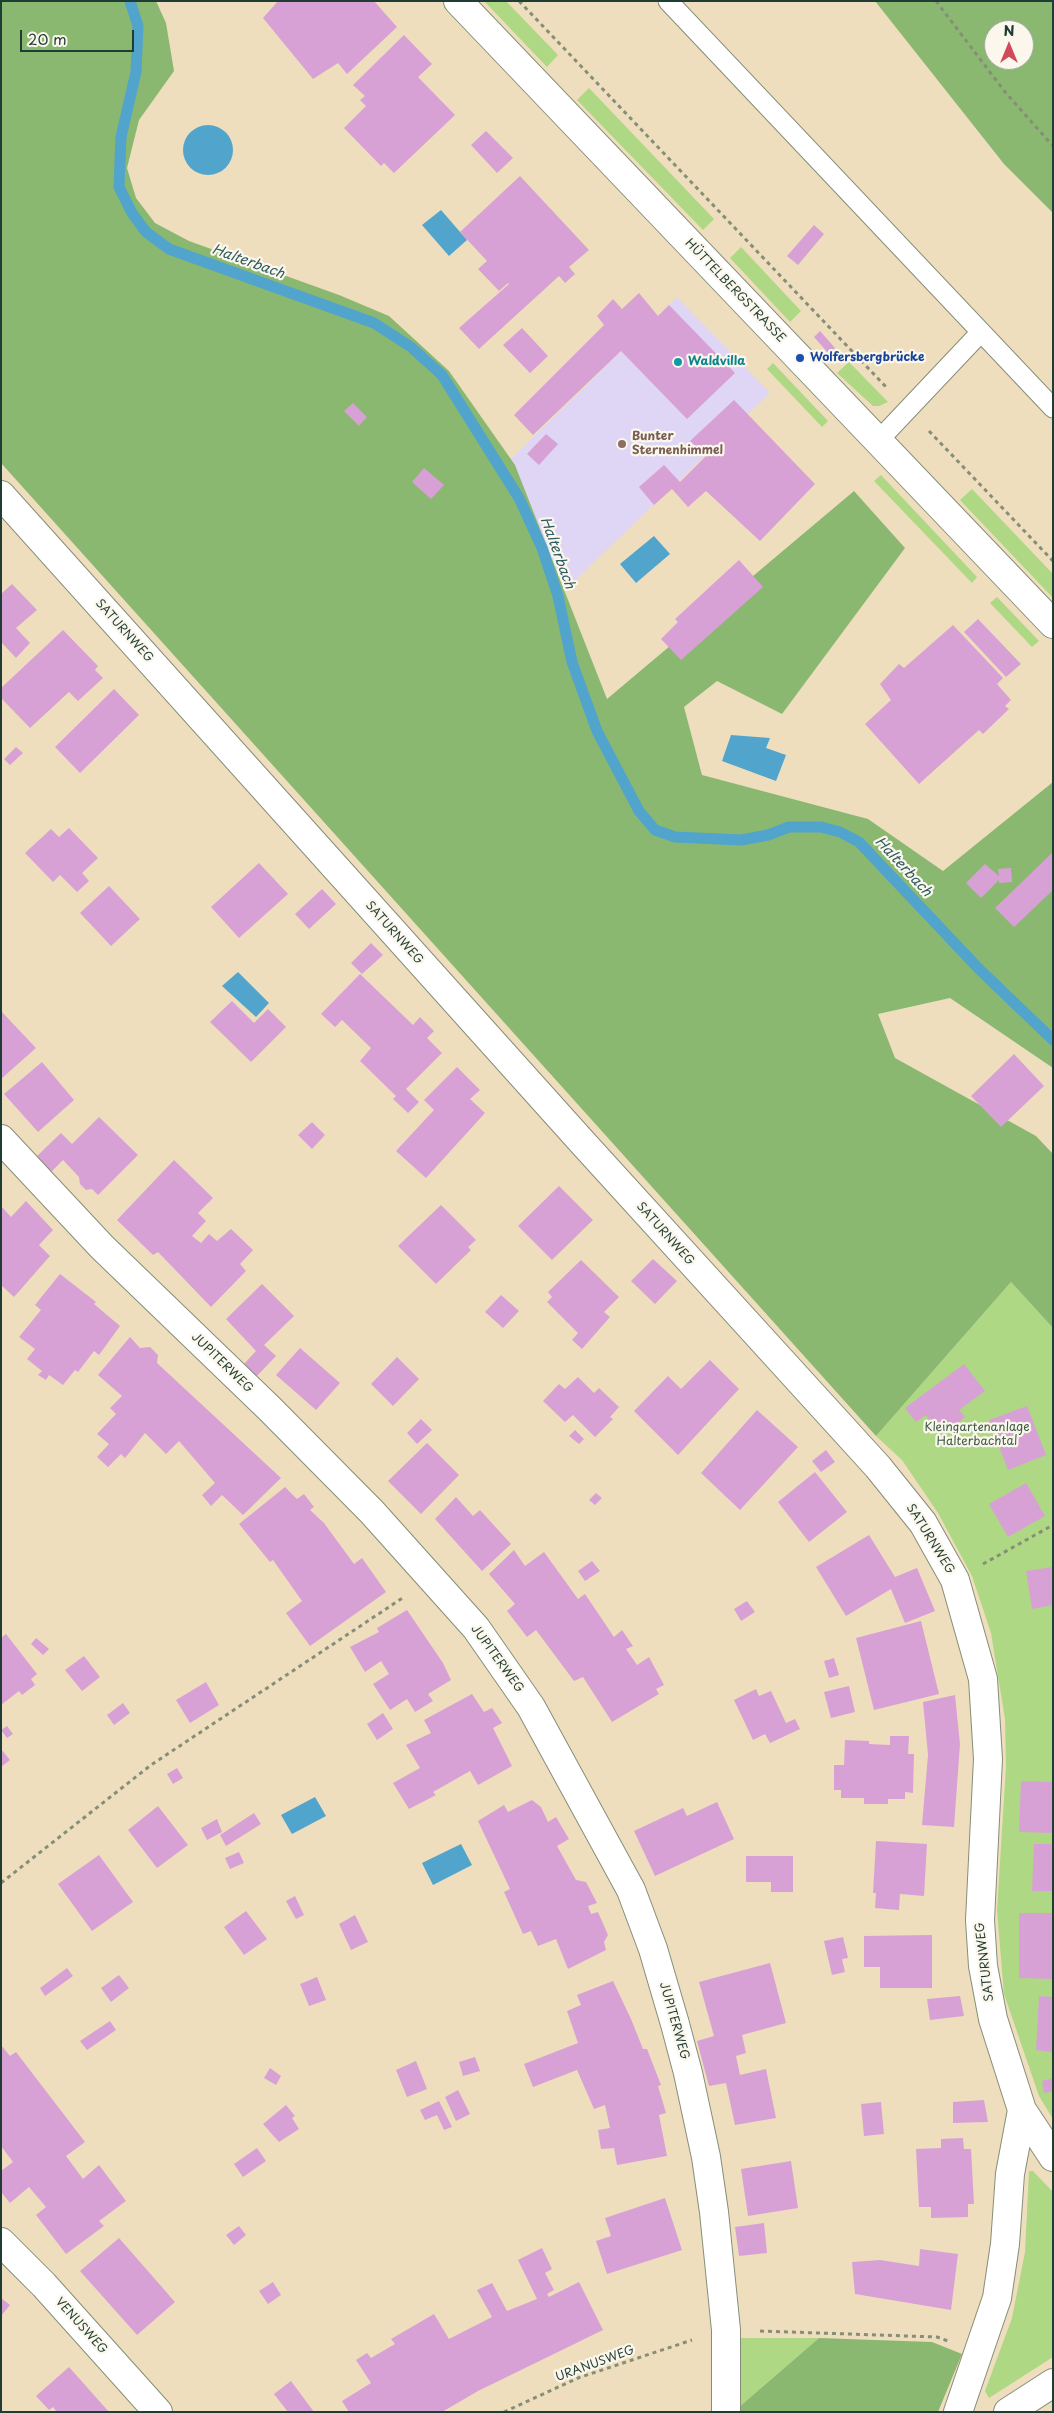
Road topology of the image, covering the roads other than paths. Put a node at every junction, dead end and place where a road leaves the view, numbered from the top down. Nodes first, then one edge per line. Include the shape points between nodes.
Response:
1 (458, 1) edge
2 (668, 1) edge
3 (980, 333) junction
4 (1053, 408) edge
5 (878, 441) junction
6 (1, 495) edge
7 (1053, 624) edge
8 (1, 1139) edge
9 (1022, 2110) junction
10 (1053, 2156) edge
11 (1, 2242) edge
12 (1053, 2383) edge
13 (158, 2412) edge
14 (726, 2412) edge
15 (958, 2412) edge
16 (1008, 2412) edge

1 - 5 street, HÜTTELBERGSTRASSE
2 - 3 lane
3 - 4 lane
3 - 5 lane
5 - 7 street, HÜTTELBERGSTRASSE
6 - 9 street, SATURNWEG via 878,1467 923,1523 955,1580 983,1679 988,1759 980,1920 983,1966 993,2019
8 - 14 street, JUPITERWEG via 102,1247 372,1512 476,1628 531,1706 631,1890 653,1949 688,2073 709,2176 722,2273
9 - 10 street, SATURNWEG
9 - 15 street, SATURNWEG via 1010,2174 997,2298
11 - 13 street, VENUSWEG
12 - 16 street

